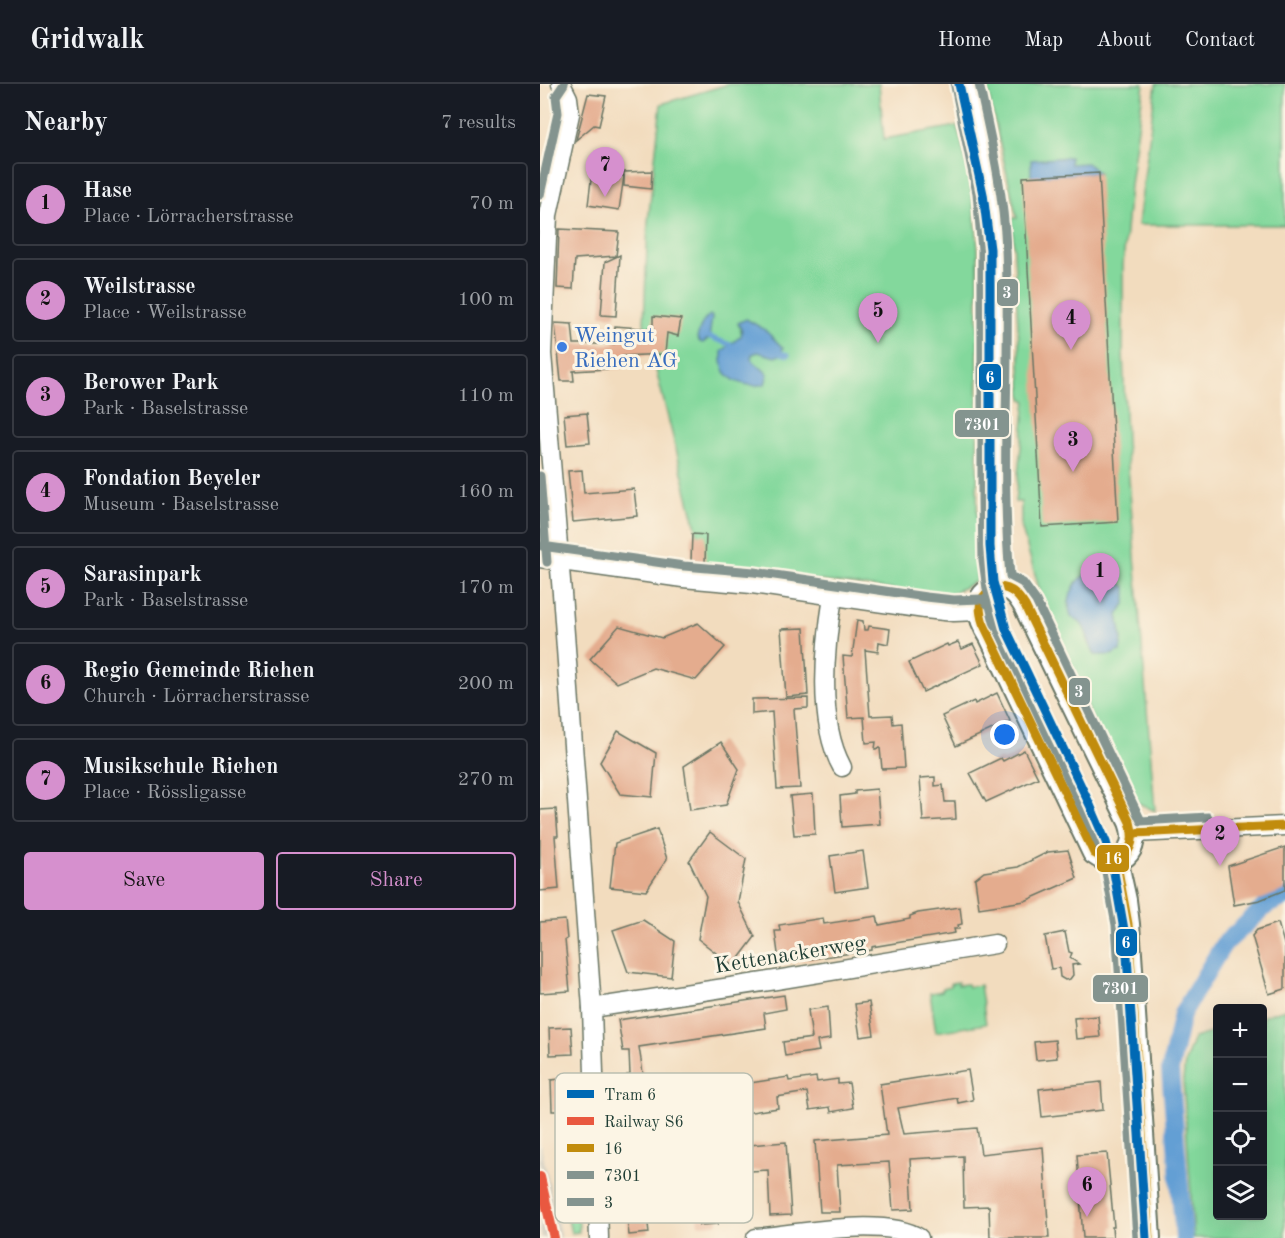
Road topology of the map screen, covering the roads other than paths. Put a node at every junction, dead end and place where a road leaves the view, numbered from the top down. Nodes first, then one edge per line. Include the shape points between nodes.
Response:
1 (967, 84) edge
2 (569, 89) edge
3 (545, 203) edge
4 (540, 558) edge
5 (559, 561) junction
6 (999, 587) junction
7 (833, 597) junction
8 (979, 611) junction
9 (842, 767) dead end
10 (1285, 826) edge
11 (1134, 833) junction
12 (1116, 859) junction
13 (995, 944) dead end
14 (592, 1008) junction
15 (594, 1073) edge
16 (599, 1223) edge
17 (808, 1235) edge
18 (599, 1238) edge
19 (756, 1238) edge
20 (919, 1238) edge
21 (1149, 1238) edge

1 - 6 main road via 989,191 994,249 994,499
2 - 3 street via 570,114
3 - 5 street via 542,354
4 - 5 street
5 - 7 street
5 - 14 street
6 - 8 main road via 988,591
6 - 11 main road via 1017,593 1025,606
7 - 8 street via 944,611
7 - 9 street via 825,677 830,739
8 - 12 main road via 1094,853
10 - 11 street
11 - 12 main road via 1128,853
12 - 21 main road via 1128,924
13 - 14 street, Kettenackerweg
14 - 15 street
16 - 18 street
17 - 19 street
17 - 20 street via 845,1228 888,1228

